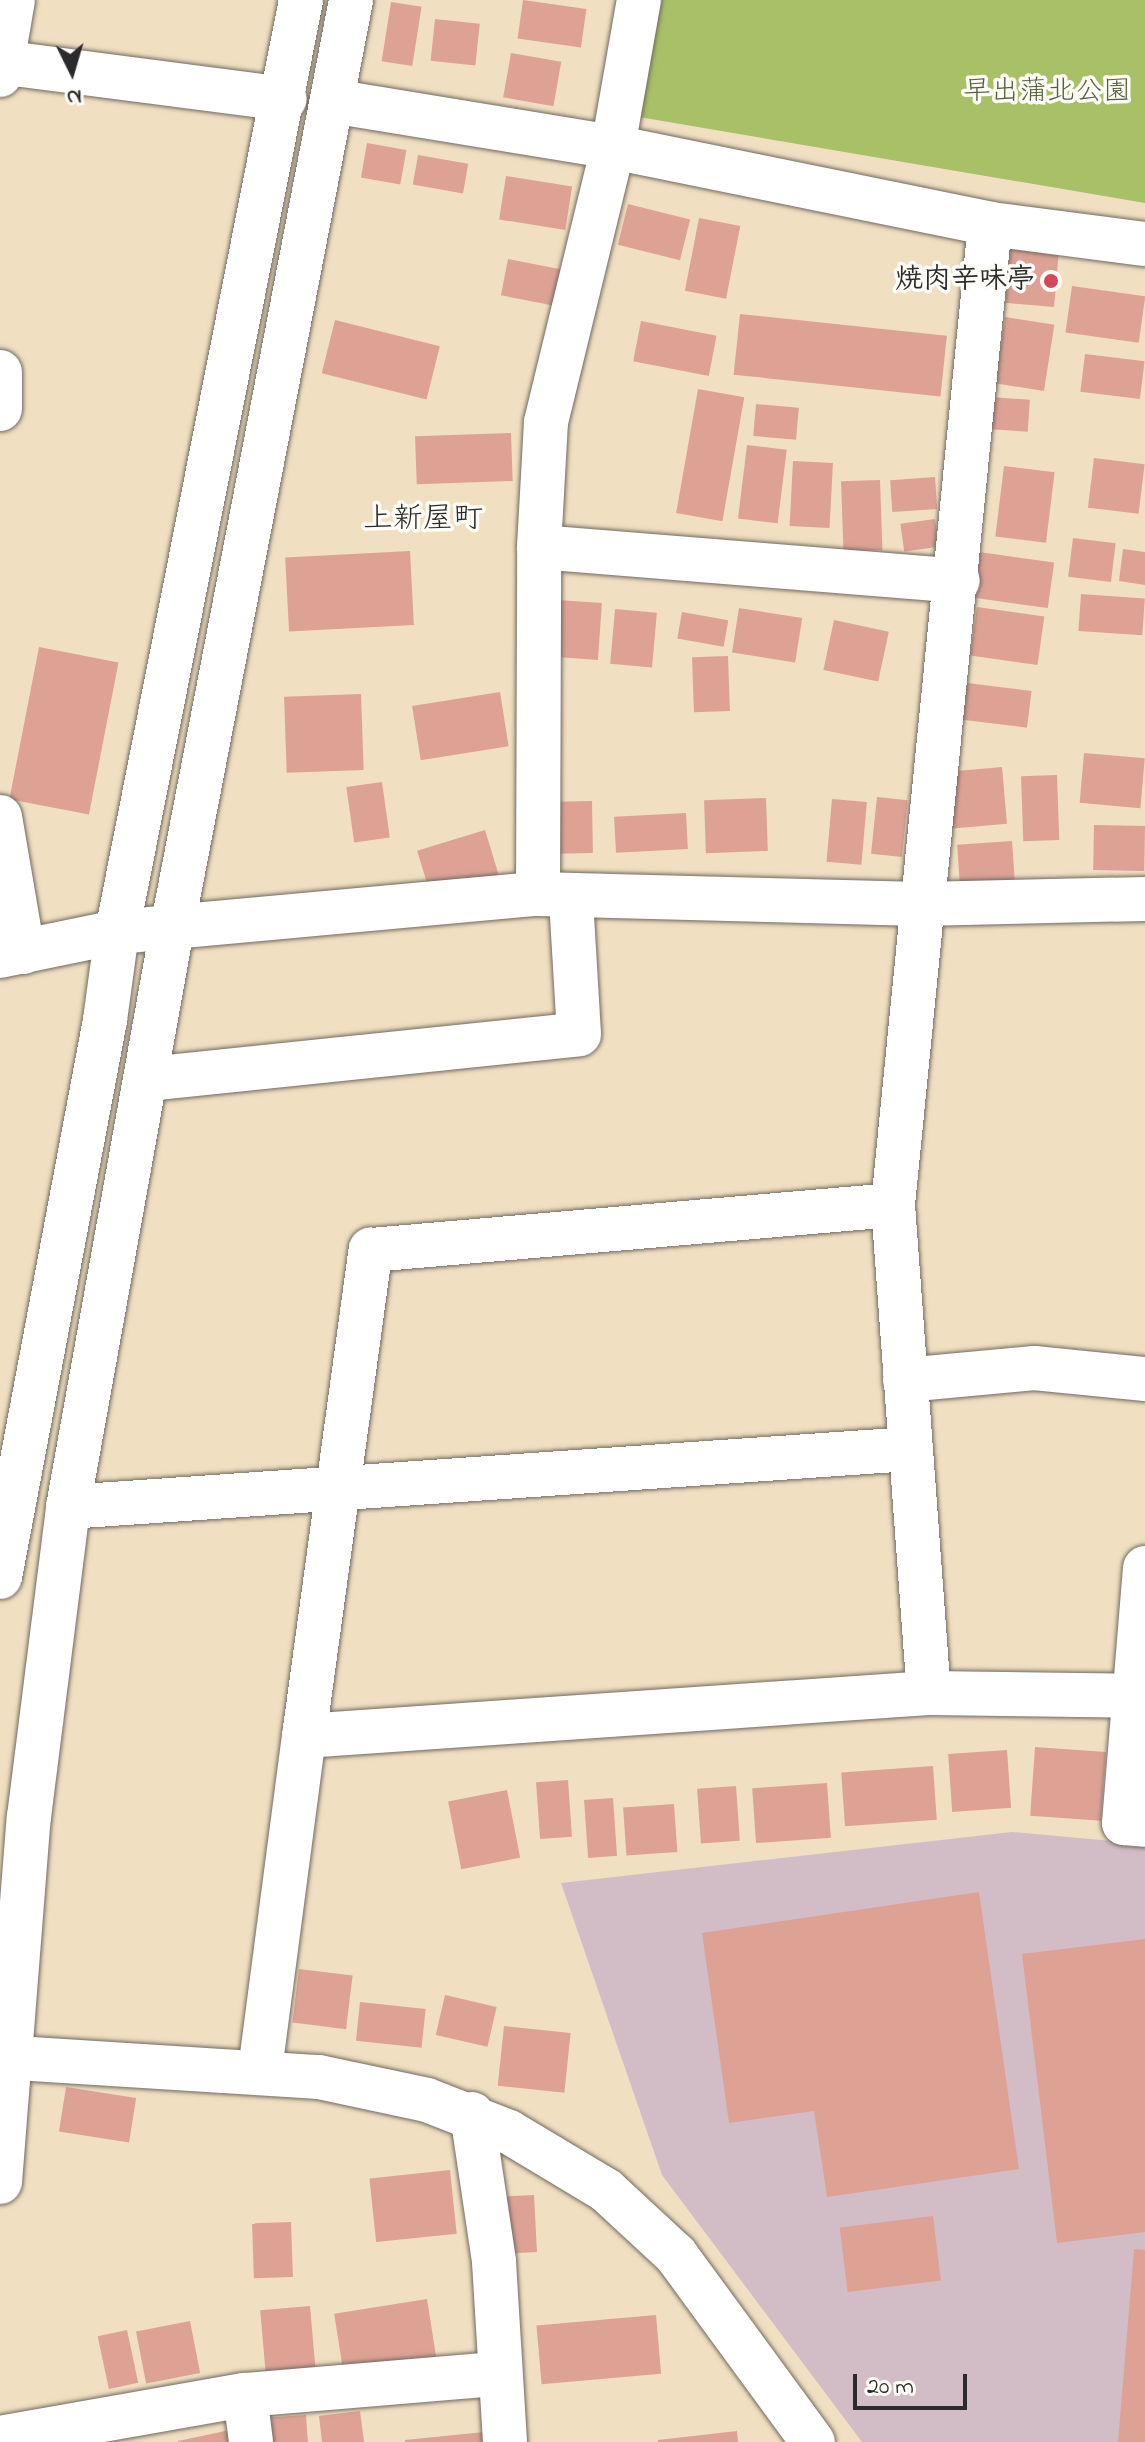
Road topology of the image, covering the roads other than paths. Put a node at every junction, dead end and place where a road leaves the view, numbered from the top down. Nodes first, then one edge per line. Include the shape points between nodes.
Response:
1 (13, 0) edge
2 (301, 0) edge
3 (351, 0) edge
4 (639, 0) edge
5 (0, 67) edge
6 (285, 99) junction
7 (332, 101) junction
8 (613, 147) junction
9 (990, 224) junction
10 (1145, 244) edge
11 (0, 372) edge
12 (0, 409) edge
13 (539, 547) junction
14 (958, 581) junction
15 (0, 817) edge
16 (554, 896) junction
17 (1145, 899) edge
18 (921, 904) junction
19 (172, 929) junction
20 (117, 932) junction
21 (11, 954) edge
22 (147, 1079) junction
23 (893, 1205) junction
24 (1145, 1379) edge
25 (905, 1380) junction
26 (910, 1449) junction
27 (340, 1488) junction
28 (6, 1494) edge
29 (68, 1507) junction
30 (1145, 1568) edge
31 (0, 1577) edge
32 (929, 1693) junction
33 (1134, 1696) junction
34 (304, 1736) junction
35 (1145, 1825) edge
36 (6, 2057) edge
37 (260, 2070) junction
38 (472, 2114) junction
39 (0, 2182) edge
40 (497, 2374) junction
41 (245, 2395) junction
42 (0, 2438) edge
43 (251, 2442) edge
44 (505, 2442) edge
45 (813, 2442) edge

1 - 5 street
2 - 6 street
3 - 7 street
4 - 8 street
5 - 6 street
6 - 20 street
7 - 8 street
7 - 19 street
8 - 9 street
8 - 13 street via 546,422
9 - 10 street
9 - 14 street
11 - 12 street
13 - 14 street
13 - 16 street
14 - 18 street
15 - 21 street
16 - 18 street
16 - 19 street
16 - 22 street via 579,1034
17 - 18 street
18 - 23 street
19 - 20 street
19 - 22 street
20 - 21 street
20 - 28 street via 105,1020
22 - 29 street
23 - 25 street
23 - 27 street via 371,1250
24 - 25 street via 1034,1368
25 - 26 street
26 - 27 street
26 - 32 street
27 - 29 street
27 - 34 street
28 - 31 street
29 - 36 street via 29,1817
30 - 33 street
32 - 33 street
32 - 34 street
33 - 35 street via 1124,1823
34 - 37 street
36 - 37 street
36 - 39 street
37 - 38 street via 394,2090
38 - 40 street via 494,2262
38 - 45 street via 576,2169 643,2221 676,2255
40 - 41 street
40 - 44 street
41 - 42 street
41 - 43 street

